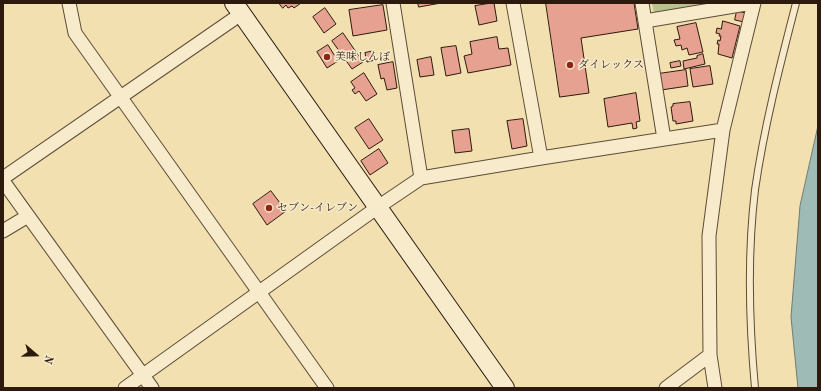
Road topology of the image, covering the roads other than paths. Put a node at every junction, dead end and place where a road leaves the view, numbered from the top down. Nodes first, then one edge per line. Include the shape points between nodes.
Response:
1 (69, 3) edge
2 (393, 3) edge
3 (513, 3) edge
4 (642, 3) edge
5 (753, 3) edge
6 (796, 3) edge
7 (238, 9) edge
8 (645, 21) junction
9 (120, 97) junction
10 (723, 130) junction
11 (664, 139) junction
12 (541, 158) junction
13 (421, 178) junction
14 (3, 180) edge
15 (378, 207) junction
16 (28, 216) junction
17 (3, 232) edge
18 (260, 293) junction
19 (710, 356) junction
20 (143, 375) junction
21 (125, 388) edge
22 (152, 388) edge
23 (327, 388) edge
24 (505, 388) edge
25 (666, 388) edge
26 (715, 388) edge
27 (755, 388) edge

1 - 9 street via 75,33
2 - 13 street
3 - 12 street
4 - 8 street
5 - 8 street
5 - 10 street
6 - 27 lane via 768,114 755,191 750,262
7 - 9 street
7 - 15 street
8 - 11 street
9 - 14 street
9 - 18 street
10 - 11 street
10 - 19 street via 709,236
11 - 12 street
12 - 13 street
13 - 15 street
14 - 16 street
15 - 18 street
15 - 24 street
16 - 17 street
16 - 20 street
18 - 20 street
18 - 23 street
19 - 25 street
19 - 26 street
20 - 21 street
20 - 22 street

